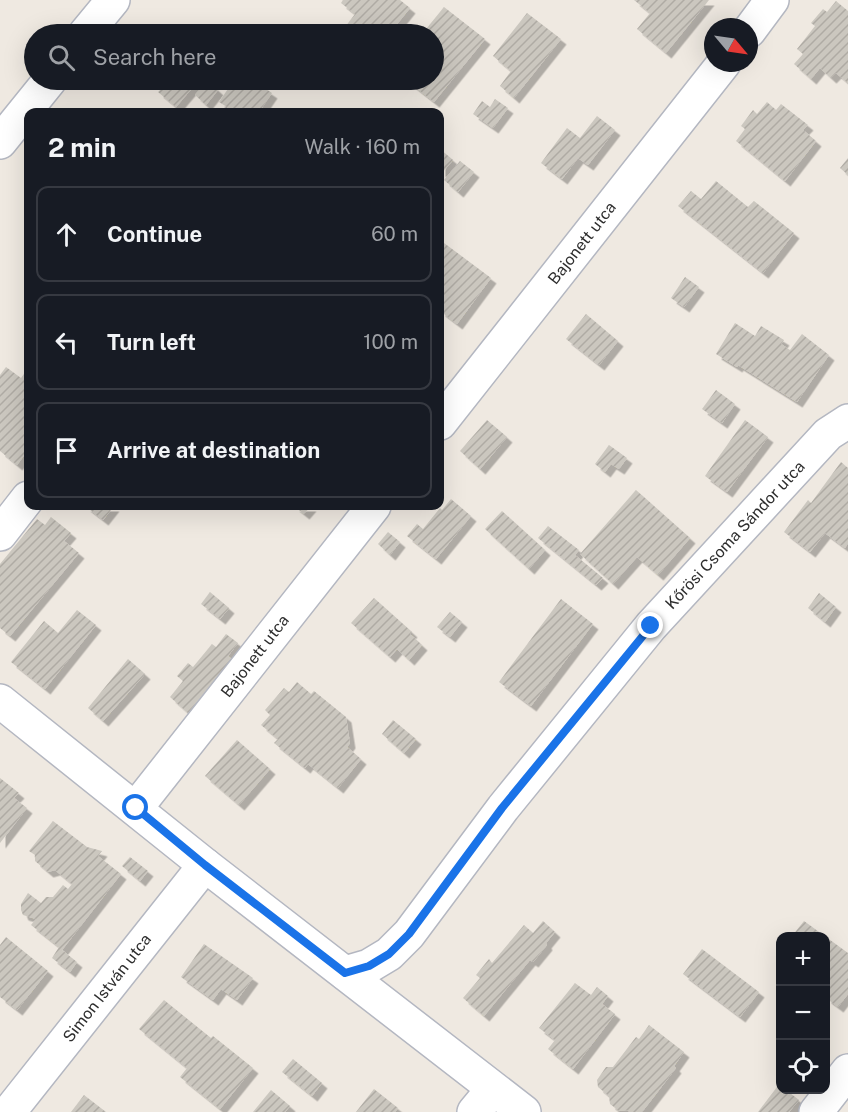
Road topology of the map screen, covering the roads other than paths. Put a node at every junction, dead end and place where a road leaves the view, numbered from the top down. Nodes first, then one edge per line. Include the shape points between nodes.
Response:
1 (113, 0) edge
2 (772, 0) edge
3 (758, 19) edge
4 (93, 24) edge
5 (717, 72) edge
6 (42, 90) edge
7 (27, 108) edge
8 (24, 112) edge
9 (0, 142) edge
10 (444, 418) edge
11 (848, 421) edge
12 (24, 503) edge
13 (371, 510) edge
14 (0, 534) edge
15 (0, 701) edge
16 (136, 808) junction
17 (205, 865) junction
18 (345, 973) junction
19 (848, 1071) edge
20 (484, 1100) edge
21 (9, 1112) edge
22 (524, 1112) edge
23 (816, 1112) edge

1 - 4 street
2 - 3 street
5 - 10 street, Bajonett utca
6 - 7 street
8 - 9 street
11 - 18 street, Kőrösi Csoma Sándor utca via 828,434 651,626 502,808 409,934 389,954 369,966
12 - 14 street
13 - 16 street, Bajonett utca
15 - 16 street
16 - 17 street
17 - 18 street
17 - 21 street, Simon István utca
18 - 20 street
19 - 23 street
20 - 22 street

